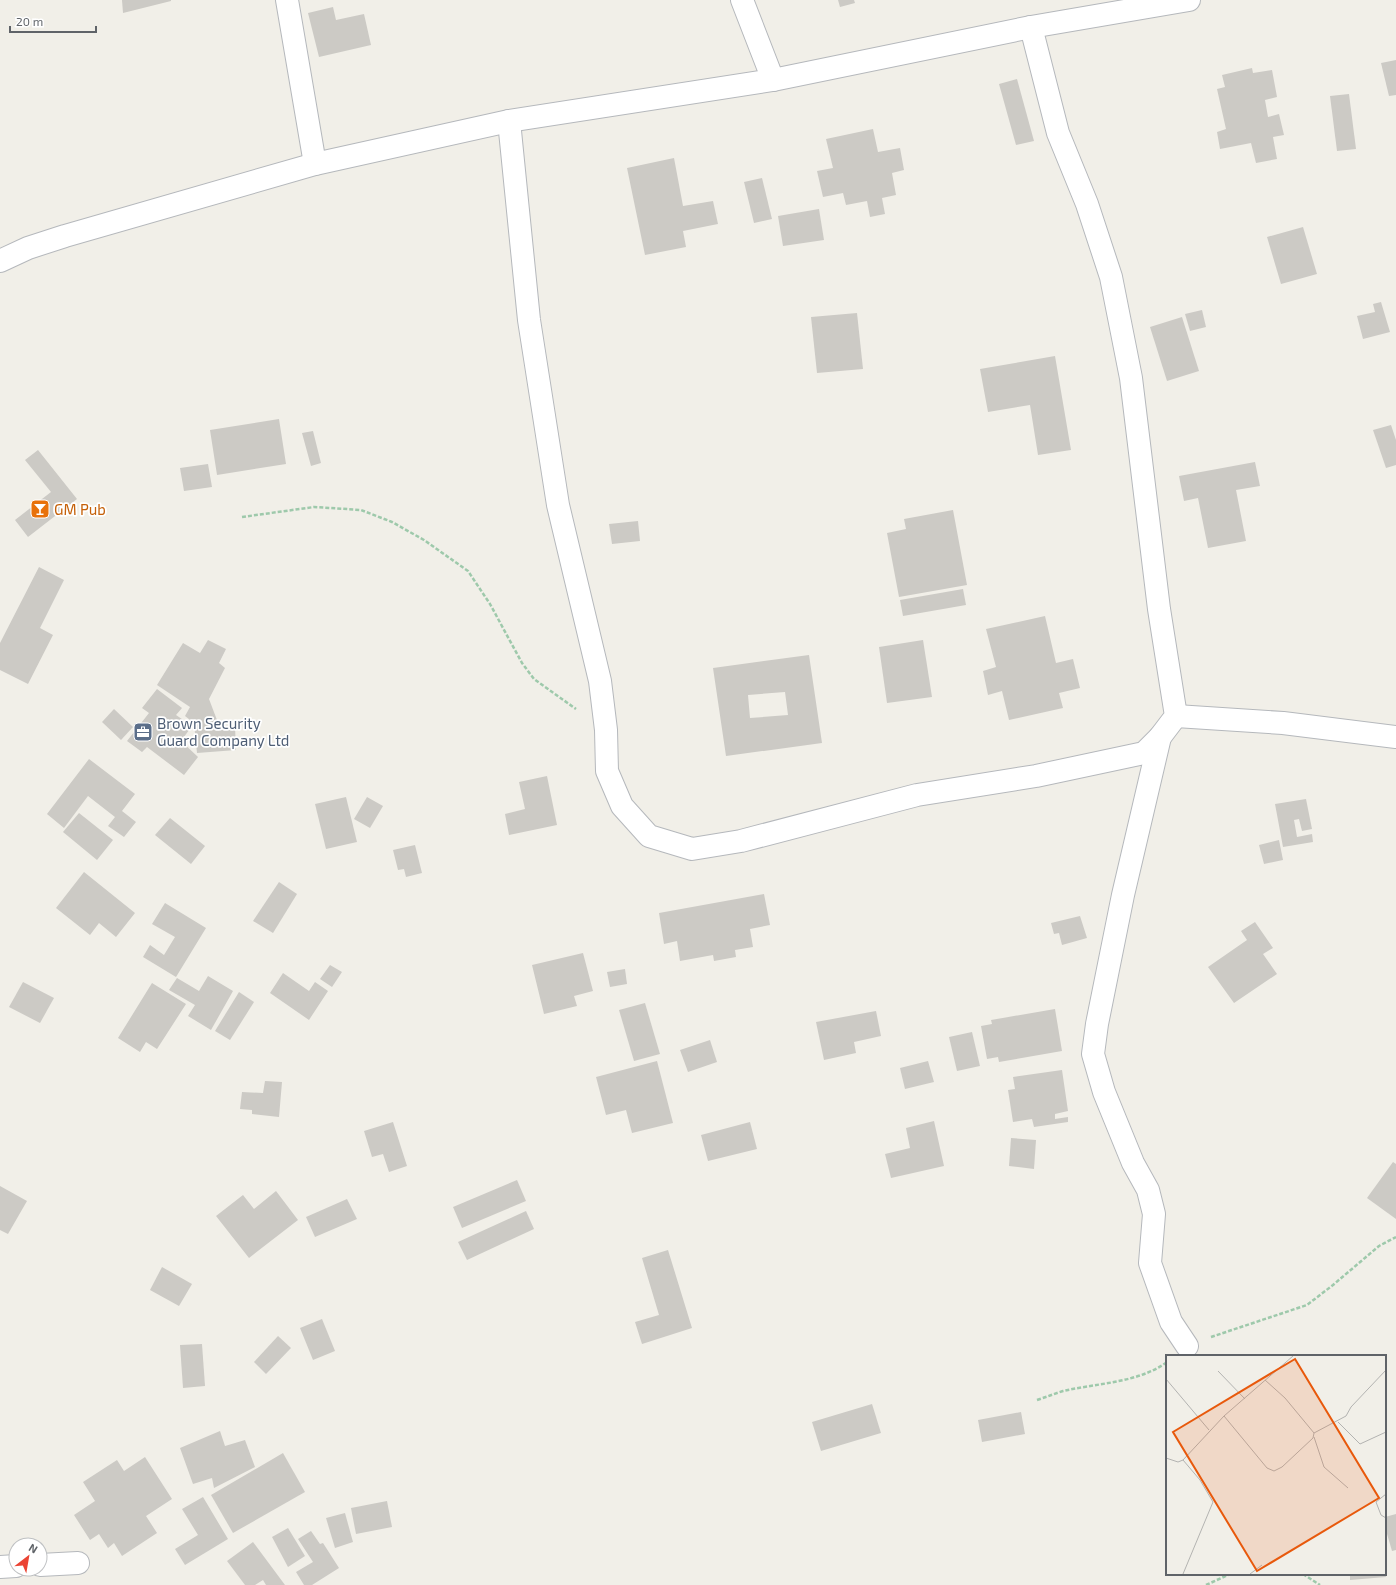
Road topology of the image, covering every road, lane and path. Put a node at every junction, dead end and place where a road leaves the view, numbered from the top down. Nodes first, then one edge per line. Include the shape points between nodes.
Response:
1 (287, 0) edge
2 (742, 0) edge
3 (1189, 0) edge
4 (1031, 27) junction
5 (773, 80) junction
6 (509, 121) junction
7 (315, 164) junction
8 (0, 261) edge
9 (242, 517) dead end
10 (1176, 716) junction
11 (606, 730) junction
12 (1160, 737) junction
13 (1396, 737) edge
14 (1396, 1237) edge
15 (1187, 1346) joint
16 (1166, 1362) edge
17 (1037, 1400) dead end
18 (78, 1563) dead end
19 (48, 1565) edge
20 (1228, 1575) edge
21 (1305, 1575) edge
22 (1206, 1585) edge
23 (1320, 1585) edge

1 - 7 street
2 - 5 street
3 - 4 street
4 - 5 street
4 - 10 street via 1058,133 1087,204 1111,277 1131,378 1159,609
5 - 6 street
6 - 7 street
6 - 11 street via 529,320 558,505 600,681
7 - 8 street via 65,236 28,248
9 - 11 path via 314,507 361,510 392,522 424,540 468,571 534,679
10 - 12 street
10 - 13 street via 1283,723
11 - 12 street via 607,771 622,806 649,836 692,849 740,841 917,795 1036,776 1144,753
12 - 15 street via 1123,895 1093,1054 1104,1092 1133,1163 1148,1190 1154,1214 1150,1263 1170,1322
14 - 15 path via 1379,1246 1307,1305
16 - 17 path via 1157,1369 1131,1378 1062,1392
18 - 19 street
20 - 22 path
21 - 23 path

